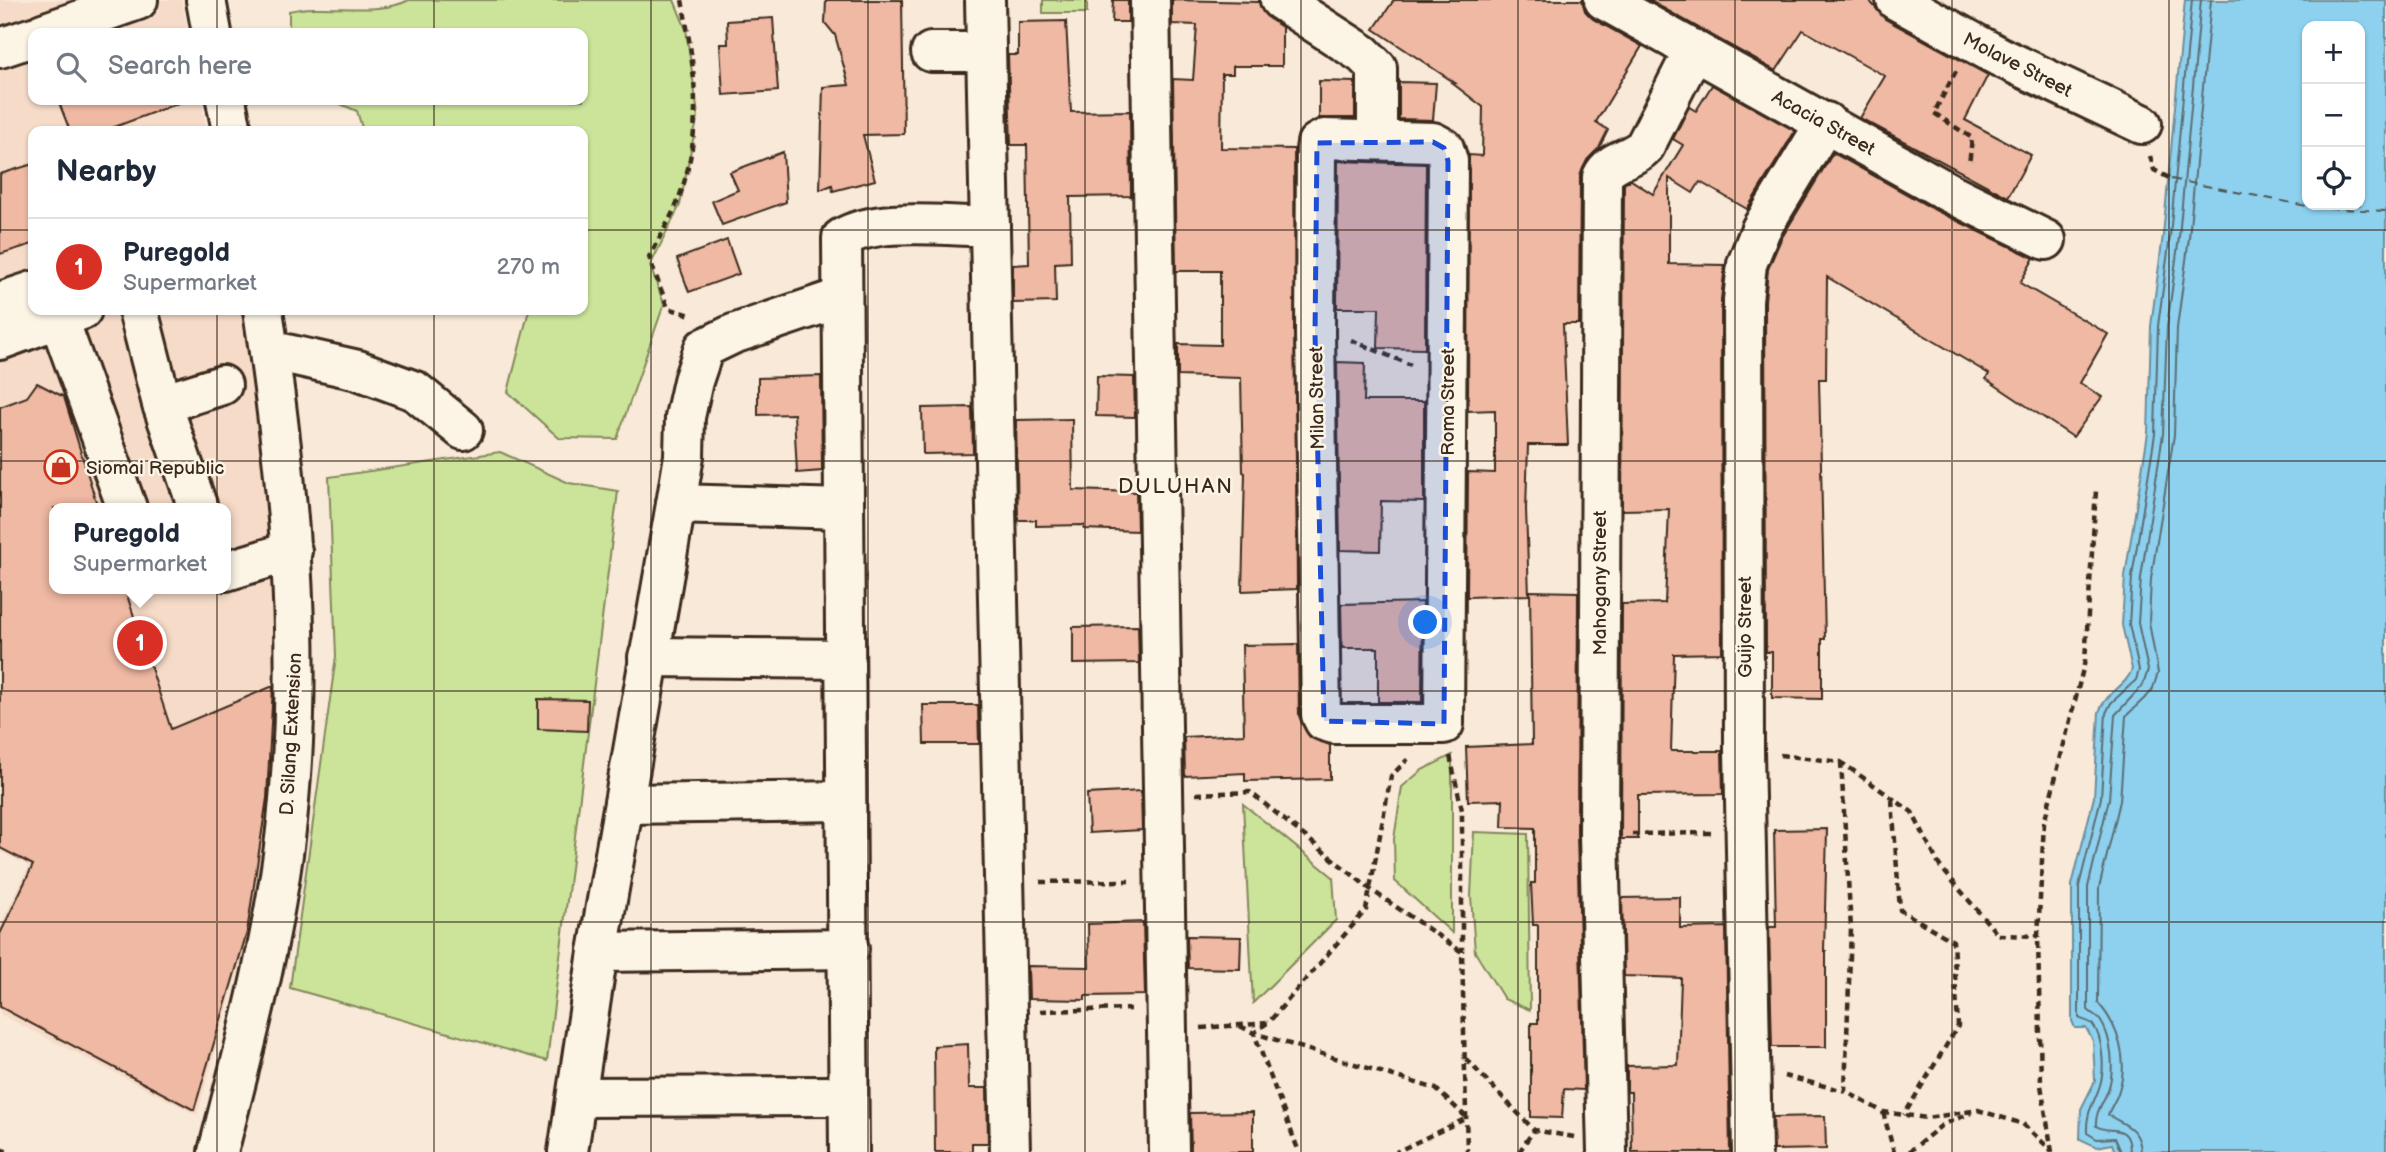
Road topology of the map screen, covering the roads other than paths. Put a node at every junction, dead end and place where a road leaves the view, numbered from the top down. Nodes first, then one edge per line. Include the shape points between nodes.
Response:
1 (138, 0) edge
2 (206, 0) edge
3 (985, 0) edge
4 (1150, 0) edge
5 (1280, 0) edge
6 (1604, 0) edge
7 (1899, 1) edge
8 (57, 28) edge
9 (211, 28) edge
10 (28, 39) edge
11 (0, 48) edge
12 (1694, 50) junction
13 (931, 52) dead end
14 (986, 52) junction
15 (227, 105) edge
16 (1826, 122) junction
17 (2141, 124) dead end
18 (231, 126) edge
19 (1377, 141) junction
20 (989, 226) junction
21 (2046, 240) dead end
22 (840, 298) junction
23 (0, 302) edge
24 (28, 304) edge
25 (43, 315) edge
26 (61, 315) edge
27 (139, 315) edge
28 (264, 315) edge
29 (0, 340) edge
30 (269, 349) junction
31 (222, 385) dead end
32 (162, 404) junction
33 (463, 430) dead end
34 (125, 503) edge
35 (196, 503) edge
36 (676, 504) junction
37 (843, 509) junction
38 (292, 551) junction
39 (231, 569) edge
40 (648, 657) junction
41 (845, 659) junction
42 (1444, 724) joint
43 (846, 801) junction
44 (624, 804) junction
45 (849, 949) junction
46 (598, 952) junction
47 (847, 1096) junction
48 (578, 1097) junction
49 (1606, 1147) edge
50 (218, 1152) edge
51 (568, 1152) edge
52 (849, 1152) edge
53 (1010, 1152) edge
54 (1170, 1152) edge
55 (1752, 1152) edge

1 - 8 street
2 - 9 street
3 - 14 street
4 - 54 street
5 - 19 street via 1377,68
6 - 12 street, Acacia Street
7 - 17 street, Molave Street via 1971,42
10 - 11 street
12 - 16 street, Acacia Street
12 - 49 street, Mahogany Street via 1645,146 1613,163 1602,177 1599,835
13 - 14 street
14 - 20 street
15 - 18 street
16 - 21 street, Acacia Street via 1948,192
16 - 55 street, Guijo Street via 1761,229 1747,264 1743,300 1744,750
19 - 42 street, Roma Street via 1433,142 1444,148 1448,161
19 - 42 street, Milan Street via 1324,139 1317,143 1321,715 1324,722 1334,724
20 - 22 street via 881,226 852,233 842,238
20 - 53 street
22 - 36 street via 705,348 685,417
22 - 37 street
23 - 24 street
25 - 29 street
26 - 34 street
27 - 32 street
28 - 30 street, D. Silang Extension
30 - 33 street via 358,370 415,391
30 - 38 street, D. Silang Extension
31 - 32 street
32 - 35 street
36 - 37 street
36 - 40 street
37 - 41 street
38 - 39 street
38 - 50 street, D. Silang Extension via 295,687 289,801 260,988
40 - 41 street
40 - 44 street
41 - 43 street
43 - 44 street
43 - 45 street
44 - 46 street
45 - 46 street
45 - 47 street
46 - 48 street
47 - 48 street
47 - 52 street
48 - 51 street

